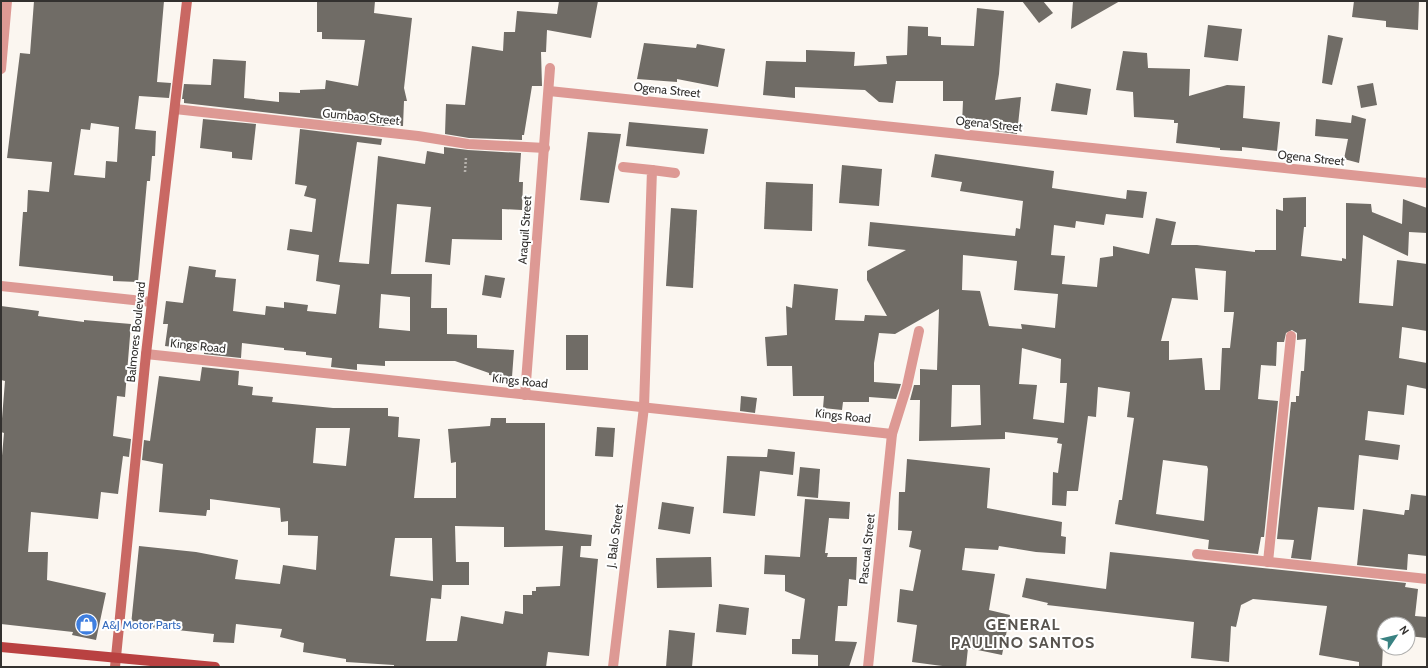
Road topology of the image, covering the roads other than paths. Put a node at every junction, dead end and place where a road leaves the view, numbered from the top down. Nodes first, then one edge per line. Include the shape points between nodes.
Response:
1 (7, 1) edge
2 (187, 1) edge
3 (550, 68) dead end
4 (1, 69) edge
5 (548, 91) junction
6 (174, 109) junction
7 (545, 148) junction
8 (622, 167) dead end
9 (652, 170) junction
10 (675, 173) dead end
11 (1427, 183) edge
12 (1, 286) edge
13 (152, 302) junction
14 (919, 331) dead end
15 (1291, 336) dead end
16 (146, 354) junction
17 (525, 395) junction
18 (644, 407) junction
19 (892, 434) junction
20 (1197, 554) dead end
21 (1268, 562) junction
22 (1427, 580) edge
23 (1, 647) edge
24 (116, 663) edge
25 (215, 667) edge
26 (613, 667) edge
27 (868, 667) edge

1 - 4 street
2 - 6 main road, Balmores Boulevard
3 - 5 street, Araquil Street
5 - 7 street, Araquil Street
5 - 11 street, Ogena Street
6 - 7 street, Gumbao Street via 418,136 468,144
6 - 13 main road, Balmores Boulevard
7 - 17 street, Araquil Street
8 - 9 street
9 - 10 street
9 - 18 street, J. Balo Street
12 - 13 street
13 - 16 main road, Balmores Boulevard
14 - 19 street, Pascual Street via 907,386
15 - 21 street
16 - 17 street, Kings Road
16 - 24 main road, Balmores Boulevard
17 - 18 street, Kings Road
18 - 19 street, Kings Road
18 - 26 street, J. Balo Street
19 - 27 street, Pascual Street
20 - 21 street
21 - 22 street
23 - 24 main road
24 - 25 main road

